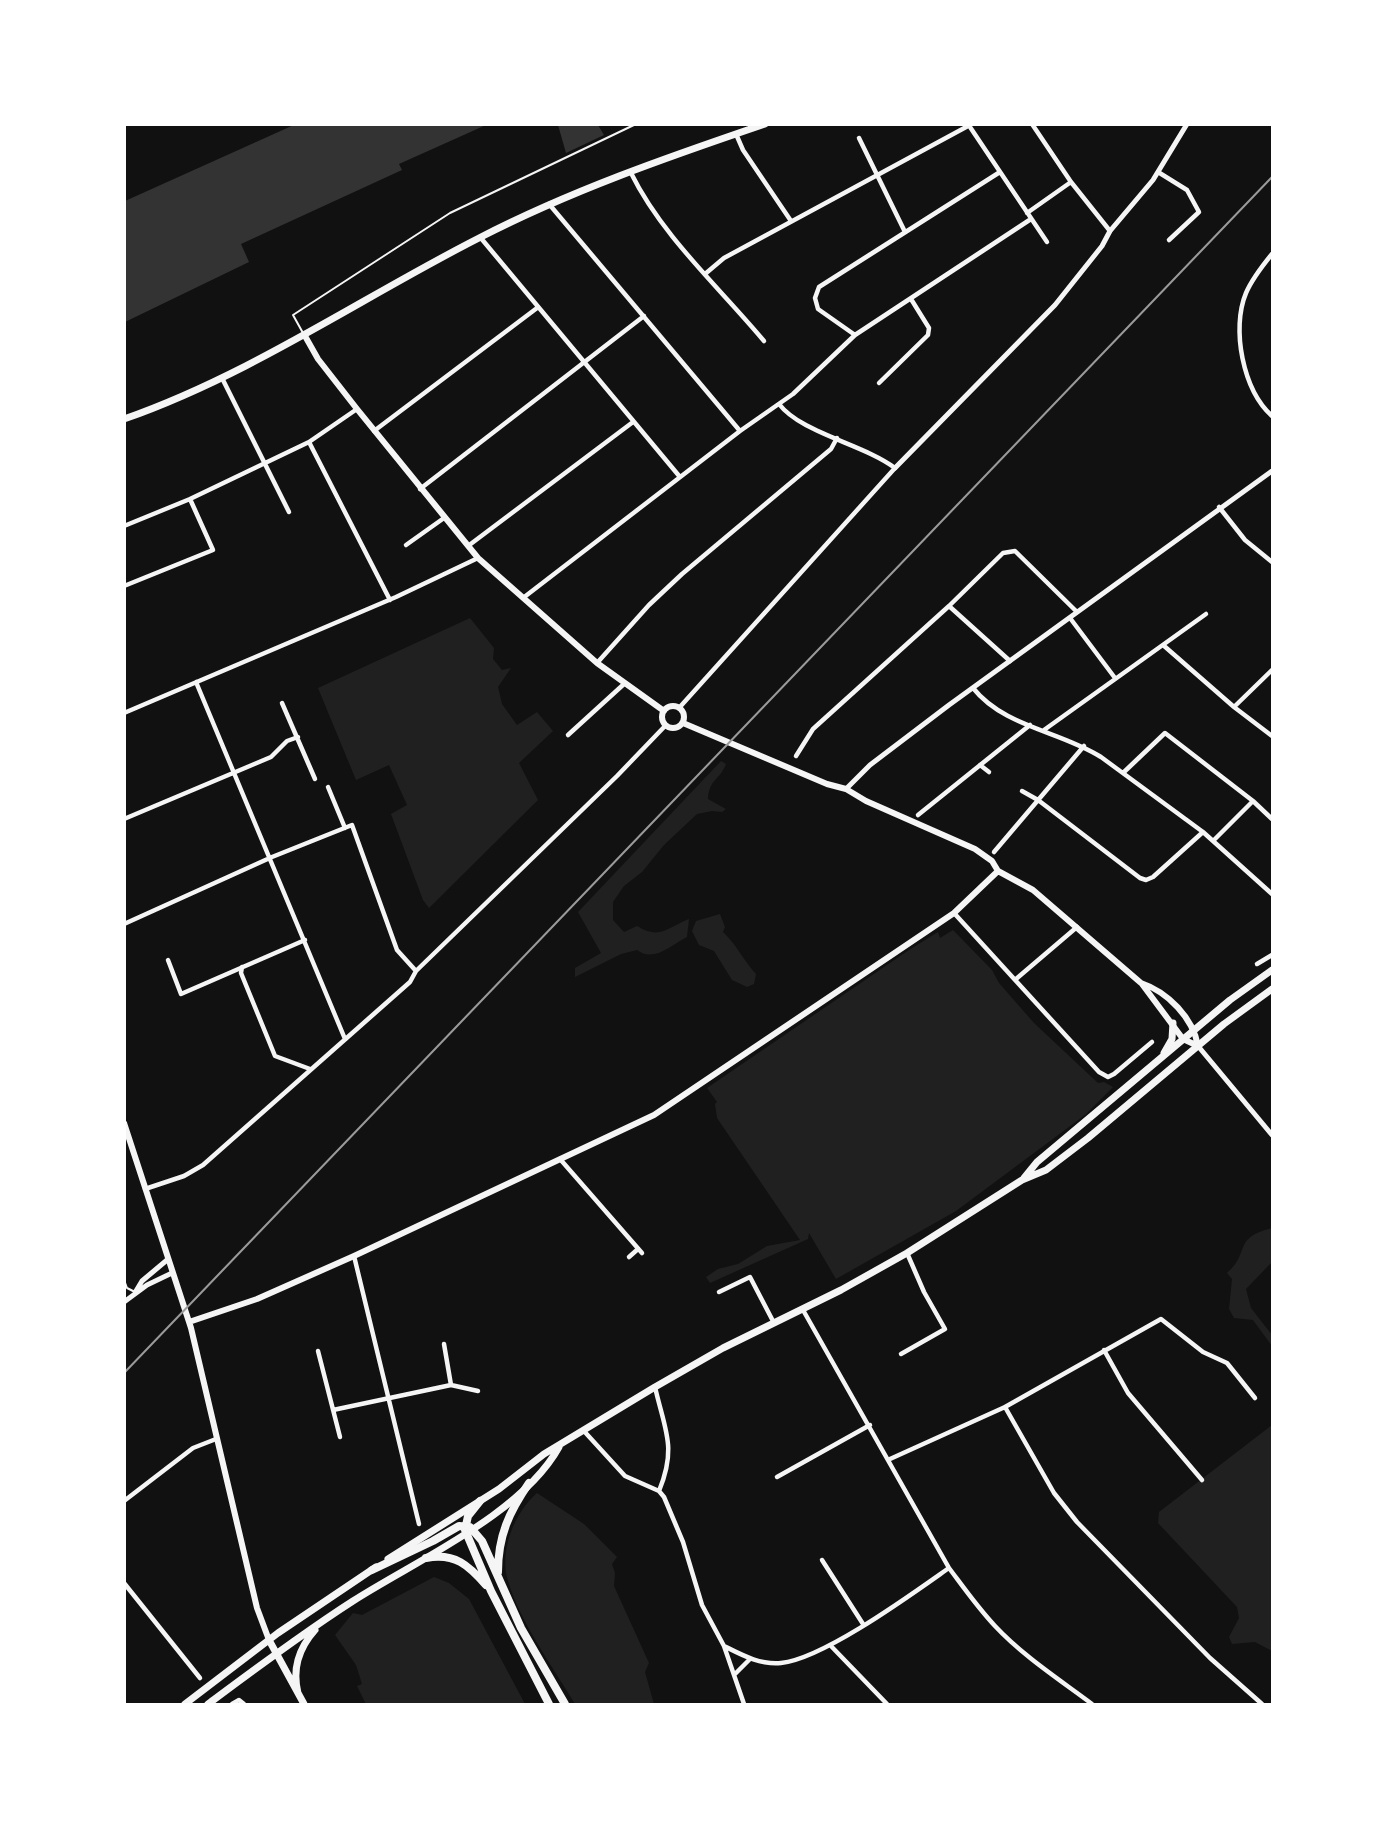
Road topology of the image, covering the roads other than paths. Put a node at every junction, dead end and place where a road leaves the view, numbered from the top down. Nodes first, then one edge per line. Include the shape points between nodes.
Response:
1 (636, 124) edge
2 (765, 124) edge
3 (1032, 124) edge
4 (1187, 124) edge
5 (968, 125) edge
6 (736, 134) junction
7 (859, 138) dead end
8 (1000, 172) junction
9 (1158, 172) junction
10 (631, 173) junction
11 (876, 175) junction
12 (1071, 182) junction
13 (549, 204) junction
14 (1027, 213) junction
15 (1031, 219) junction
16 (791, 221) junction
17 (1110, 231) junction
18 (905, 232) junction
19 (480, 237) junction
20 (1169, 240) dead end
21 (1047, 242) dead end
22 (1272, 254) edge
23 (705, 274) junction
24 (910, 299) junction
25 (537, 308) junction
26 (644, 316) junction
27 (855, 335) junction
28 (305, 336) junction
29 (764, 341) dead end
30 (584, 363) junction
31 (222, 378) junction
32 (879, 383) dead end
33 (779, 404) junction
34 (357, 409) junction
35 (1272, 416) edge
36 (124, 419) edge
37 (633, 422) junction
38 (374, 431) junction
39 (740, 431) junction
40 (837, 438) junction
41 (309, 442) junction
42 (264, 465) junction
43 (895, 468) junction
44 (1272, 471) edge
45 (680, 477) junction
46 (420, 489) junction
47 (190, 499) junction
48 (1219, 507) junction
49 (289, 513) dead end
50 (444, 518) junction
51 (124, 526) edge
52 (406, 545) dead end
53 (468, 546) junction
54 (478, 558) junction
55 (1272, 562) edge
56 (124, 586) edge
57 (523, 598) junction
58 (390, 600) junction
59 (949, 606) junction
60 (1077, 612) junction
61 (1206, 614) dead end
62 (1070, 618) junction
63 (1163, 645) junction
64 (1010, 661) junction
65 (597, 663) junction
66 (1272, 670) edge
67 (1115, 678) junction
68 (196, 682) junction
69 (624, 684) junction
70 (973, 688) junction
71 (282, 703) dead end
72 (1234, 707) junction
73 (679, 708) junction
74 (664, 711) junction
75 (124, 713) edge
76 (683, 723) junction
77 (666, 725) junction
78 (1030, 725) junction
79 (1044, 730) junction
80 (568, 735) dead end
81 (1272, 736) edge
82 (298, 737) junction
83 (1084, 746) junction
84 (796, 756) dead end
85 (980, 765) junction
86 (235, 772) junction
87 (989, 772) dead end
88 (1124, 772) junction
89 (315, 779) dead end
90 (328, 787) dead end
91 (846, 789) junction
92 (1022, 791) dead end
93 (1038, 800) junction
94 (1253, 801) junction
95 (918, 815) dead end
96 (124, 819) edge
97 (1272, 819) edge
98 (345, 828) junction
99 (1203, 832) junction
100 (1213, 841) junction
101 (994, 852) dead end
102 (272, 857) junction
103 (998, 871) junction
104 (1272, 894) edge
105 (954, 913) junction
106 (124, 924) edge
107 (1077, 927) junction
108 (304, 940) junction
109 (1272, 955) edge
110 (168, 960) dead end
111 (1257, 964) dead end
112 (242, 967) junction
113 (1272, 970) edge
114 (416, 971) junction
115 (1016, 979) junction
116 (1141, 983) junction
117 (1272, 989) edge
118 (1173, 1023) junction
119 (1195, 1029) junction
120 (345, 1039) junction
121 (1183, 1040) junction
122 (1152, 1042) dead end
123 (1198, 1046) junction
124 (1162, 1058) junction
125 (310, 1070) junction
126 (124, 1123) edge
127 (1272, 1136) edge
128 (560, 1159) junction
129 (1022, 1180) junction
130 (145, 1189) junction
131 (907, 1253) junction
132 (354, 1256) junction
133 (630, 1257) dead end
134 (167, 1260) junction
135 (172, 1273) junction
136 (124, 1280) edge
137 (135, 1292) junction
138 (719, 1292) dead end
139 (124, 1302) edge
140 (803, 1310) junction
141 (189, 1322) junction
142 (774, 1323) junction
143 (444, 1344) dead end
144 (1104, 1350) junction
145 (318, 1351) dead end
146 (901, 1354) dead end
147 (451, 1385) junction
148 (655, 1387) junction
149 (478, 1391) dead end
150 (388, 1398) junction
151 (1255, 1398) dead end
152 (1005, 1407) junction
153 (333, 1410) junction
154 (870, 1425) junction
155 (583, 1430) junction
156 (340, 1437) dead end
157 (216, 1439) junction
158 (559, 1447) junction
159 (890, 1459) junction
160 (777, 1477) dead end
161 (1202, 1480) dead end
162 (529, 1483) junction
163 (659, 1491) junction
164 (124, 1501) edge
165 (480, 1501) junction
166 (419, 1524) dead end
167 (468, 1529) junction
168 (426, 1558) junction
169 (822, 1560) dead end
170 (950, 1568) junction
171 (372, 1570) junction
172 (498, 1575) junction
173 (124, 1583) edge
174 (491, 1591) junction
175 (326, 1619) junction
176 (863, 1624) junction
177 (269, 1640) junction
178 (831, 1645) junction
179 (724, 1646) junction
180 (276, 1654) junction
181 (750, 1659) junction
182 (735, 1674) junction
183 (200, 1678) dead end
184 (298, 1693) junction
185 (185, 1704) edge
186 (208, 1704) edge
187 (232, 1704) edge
188 (244, 1704) edge
189 (304, 1704) edge
190 (549, 1704) edge
191 (565, 1704) edge
192 (744, 1704) edge
193 (887, 1704) edge
194 (1092, 1704) edge
195 (1262, 1704) edge

1 - 28 lane via 450,213 293,315
2 - 6 main road
3 - 12 street
4 - 9 street
5 - 8 street
5 - 11 street
6 - 10 main road
6 - 16 street
7 - 11 street
8 - 14 street
8 - 18 street
9 - 17 street
9 - 20 street via 1187,190 1199,212
10 - 13 main road
10 - 23 street via 645,199
11 - 16 street
11 - 18 street
12 - 14 street
12 - 17 street
13 - 19 main road
13 - 26 street
14 - 15 street
15 - 21 street
15 - 24 street
16 - 23 street via 724,258
17 - 43 street via 1055,304
18 - 27 street via 817,291 818,309
19 - 25 street
19 - 28 main road
22 - 35 street via 1246,292 1241,310 1249,382
23 - 29 street
24 - 27 street
24 - 32 street via 929,328 928,335
25 - 30 street
25 - 38 street
26 - 30 street
26 - 39 street
27 - 33 street
28 - 31 main road
28 - 34 main road
30 - 37 street
30 - 46 street
31 - 36 main road
31 - 42 street
33 - 39 street
33 - 40 street via 799,422
34 - 38 main road
34 - 41 street
37 - 45 street
37 - 53 street
38 - 46 main road
39 - 45 street
40 - 43 street
40 - 65 street via 831,449 682,574
41 - 42 street
41 - 58 street
42 - 47 street
42 - 49 street
43 - 73 street
44 - 48 street
45 - 57 street
46 - 50 main road
47 - 51 street
47 - 56 street via 213,550
48 - 55 street via 1245,540
48 - 60 street
50 - 52 street
50 - 53 main road
53 - 54 main road
54 - 57 main road
54 - 58 street
57 - 65 main road
58 - 68 street
59 - 60 street via 1003,553 1015,551
59 - 64 street
59 - 84 street via 813,729
60 - 62 street
61 - 63 street
62 - 64 street
62 - 67 street
63 - 67 street
63 - 72 street
64 - 70 street
65 - 69 main road
66 - 72 street
67 - 79 street
68 - 75 street
68 - 86 street
69 - 74 main road
69 - 80 street
70 - 78 street via 990,708
70 - 91 street via 870,765
71 - 82 street
72 - 81 street
73 - 74 main road via 670,706
73 - 76 main road via 684,715
74 - 77 main road
76 - 77 main road via 674,728
76 - 91 main road
77 - 114 street
78 - 79 street
78 - 85 street
79 - 83 street
82 - 86 street via 287,741 271,757
82 - 89 street
83 - 88 street
83 - 93 street
85 - 87 street
85 - 95 street
86 - 96 street
86 - 102 street
88 - 94 street via 1165,733
88 - 99 street
90 - 98 street
91 - 103 main road via 975,849 992,861
92 - 93 street
93 - 99 street via 1140,879 1153,877
93 - 101 street
94 - 97 street
94 - 100 street
98 - 102 street
98 - 114 street via 352,825 397,950
99 - 100 street
100 - 104 street
102 - 106 street
102 - 108 street
103 - 105 main road
103 - 107 main road via 1033,890
105 - 115 street
105 - 128 main road via 667,1107
107 - 115 street
107 - 116 main road
108 - 112 street
108 - 120 street
109 - 111 street
110 - 112 street via 182,994
112 - 125 street via 241,973 275,1056
113 - 119 main road
114 - 120 street via 411,982
115 - 122 street via 1098,1072 1108,1077
116 - 118 main road
116 - 119 main road via 1155,988
117 - 123 main road
118 - 121 main road
118 - 124 main road via 1172,1039
119 - 121 main road
119 - 123 main road
120 - 125 street
121 - 123 main road
121 - 124 main road
123 - 127 street
123 - 129 main road via 1080,1145 1046,1170
124 - 129 main road via 1037,1162
125 - 130 street via 203,1165
126 - 130 main road
128 - 132 main road
128 - 133 street via 640,1251
129 - 131 main road
130 - 134 main road
131 - 140 main road
131 - 146 street via 945,1329
132 - 141 main road via 257,1299
132 - 150 street
134 - 135 main road
134 - 137 street
135 - 137 street
135 - 141 main road
136 - 137 lane via 127,1288
137 - 139 street
138 - 142 street via 750,1277
140 - 142 main road
140 - 154 street
141 - 157 main road
142 - 148 main road
143 - 147 street
144 - 151 street via 1161,1319 1203,1352 1227,1363
144 - 152 street
144 - 161 street via 1128,1393
145 - 153 street
147 - 149 street
147 - 150 street
148 - 155 main road
148 - 163 street via 670,1450
150 - 153 street
150 - 166 street
152 - 159 street
152 - 195 street via 1054,1493 1077,1522 1210,1658
153 - 156 street
154 - 159 street
154 - 160 street
155 - 158 main road
155 - 163 street via 625,1476
157 - 164 street via 193,1448
157 - 177 main road via 257,1608
158 - 162 main road via 551,1462
158 - 165 main road
159 - 170 street
162 - 167 main road via 504,1507
162 - 172 highway via 503,1529
163 - 179 street via 683,1542 702,1605
165 - 167 highway via 471,1510
165 - 171 main road
167 - 168 main road
167 - 171 highway via 456,1527
167 - 172 highway via 482,1542
167 - 174 highway
168 - 174 highway via 450,1557 463,1562
168 - 175 main road
169 - 176 street
170 - 176 street
170 - 194 street via 997,1628
171 - 177 main road
172 - 191 highway via 521,1628
173 - 183 street
174 - 190 highway
175 - 180 main road
175 - 184 main road via 308,1638 298,1657
176 - 178 street
177 - 180 main road
177 - 185 main road
178 - 181 street via 796,1661 779,1664
178 - 193 street
179 - 181 street
179 - 182 street
180 - 184 main road
180 - 186 main road
181 - 182 street
182 - 192 street
184 - 189 main road
187 - 188 street via 239,1700

